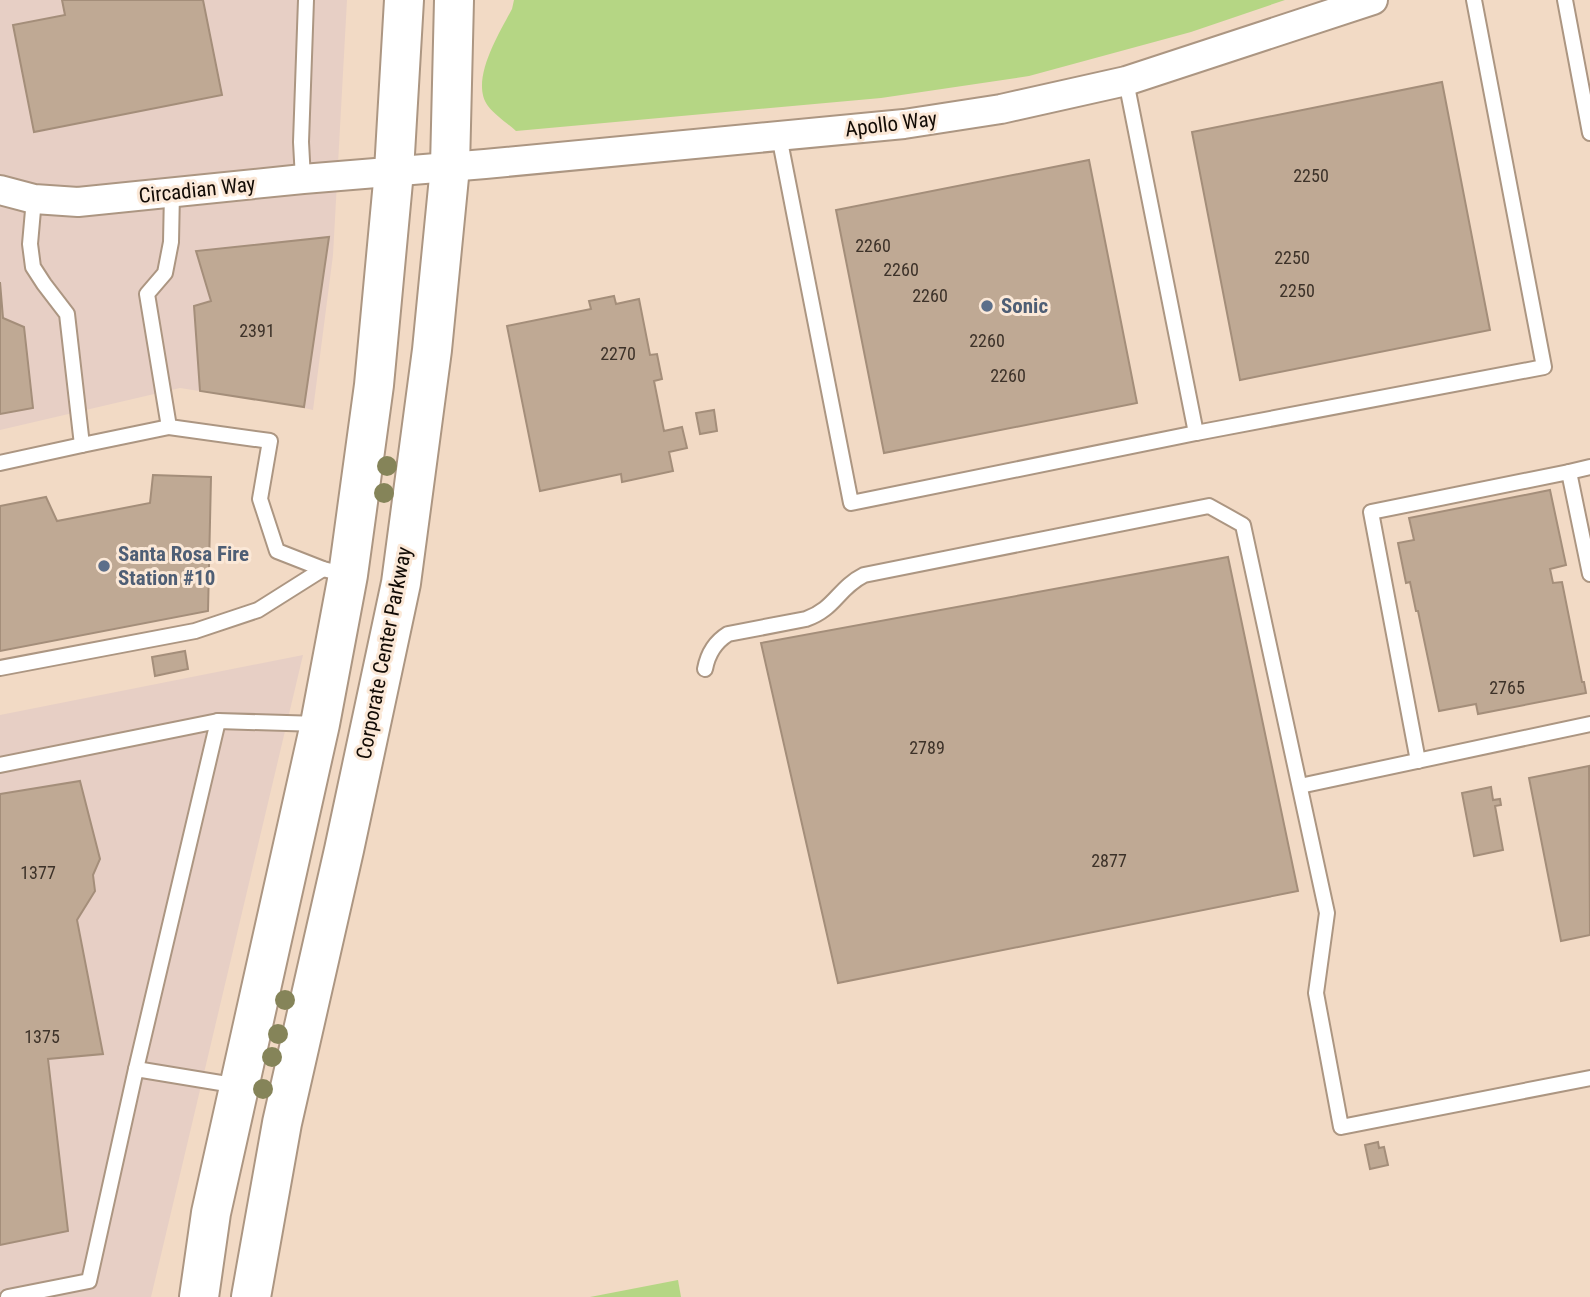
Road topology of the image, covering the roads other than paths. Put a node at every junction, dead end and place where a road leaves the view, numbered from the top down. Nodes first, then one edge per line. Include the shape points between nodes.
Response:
1 (306, 0) edge
2 (404, 0) edge
3 (454, 0) edge
4 (1373, 0) edge
5 (1474, 0) edge
6 (1565, 0) edge
7 (1126, 82) junction
8 (1590, 133) edge
9 (779, 136) junction
10 (450, 167) junction
11 (394, 172) junction
12 (303, 179) junction
13 (0, 190) edge
14 (172, 192) junction
15 (34, 199) junction
16 (169, 427) junction
17 (1196, 433) junction
18 (82, 445) junction
19 (0, 463) edge
20 (1590, 467) edge
21 (1569, 472) junction
22 (335, 572) junction
23 (1590, 575) edge
24 (0, 668) edge
25 (705, 669) dead end
26 (218, 721) junction
27 (320, 724) junction
28 (1590, 724) edge
29 (1418, 761) junction
30 (0, 765) edge
31 (1300, 786) junction
32 (135, 1069) junction
33 (1590, 1078) edge
34 (239, 1086) junction
35 (8, 1297) edge
36 (199, 1297) edge
37 (251, 1297) edge

1 - 12 lane via 300,142
2 - 11 street
3 - 10 street, Corporate Center Parkway
4 - 7 street, Apollo Way
5 - 17 lane via 1544,367
6 - 8 lane
7 - 9 street, Apollo Way via 904,124
7 - 17 lane
9 - 10 street, Apollo Way
9 - 17 lane via 851,502
10 - 11 street, Apollo Way
10 - 37 street, Corporate Center Parkway via 432,350 401,583 282,1123
11 - 12 street, Circadian Way
11 - 22 street via 374,385
12 - 14 street, Circadian Way
13 - 15 street, Circadian Way
14 - 15 street, Circadian Way via 78,202
14 - 16 lane via 165,273 147,294
15 - 18 lane via 33,267 67,314
16 - 18 lane
16 - 22 lane via 270,441 260,499 277,551
18 - 19 lane
20 - 21 lane
21 - 23 lane
21 - 29 lane via 1371,512
22 - 24 lane via 258,610 195,631
22 - 27 street
25 - 31 lane via 712,649 728,634 817,615 864,575 1209,506 1243,525
26 - 27 lane
26 - 30 lane
26 - 32 lane
27 - 34 street
28 - 29 lane
29 - 31 lane
31 - 33 lane via 1327,913 1316,993 1341,1127
32 - 34 lane
32 - 35 lane via 89,1281
34 - 36 street via 211,1213

